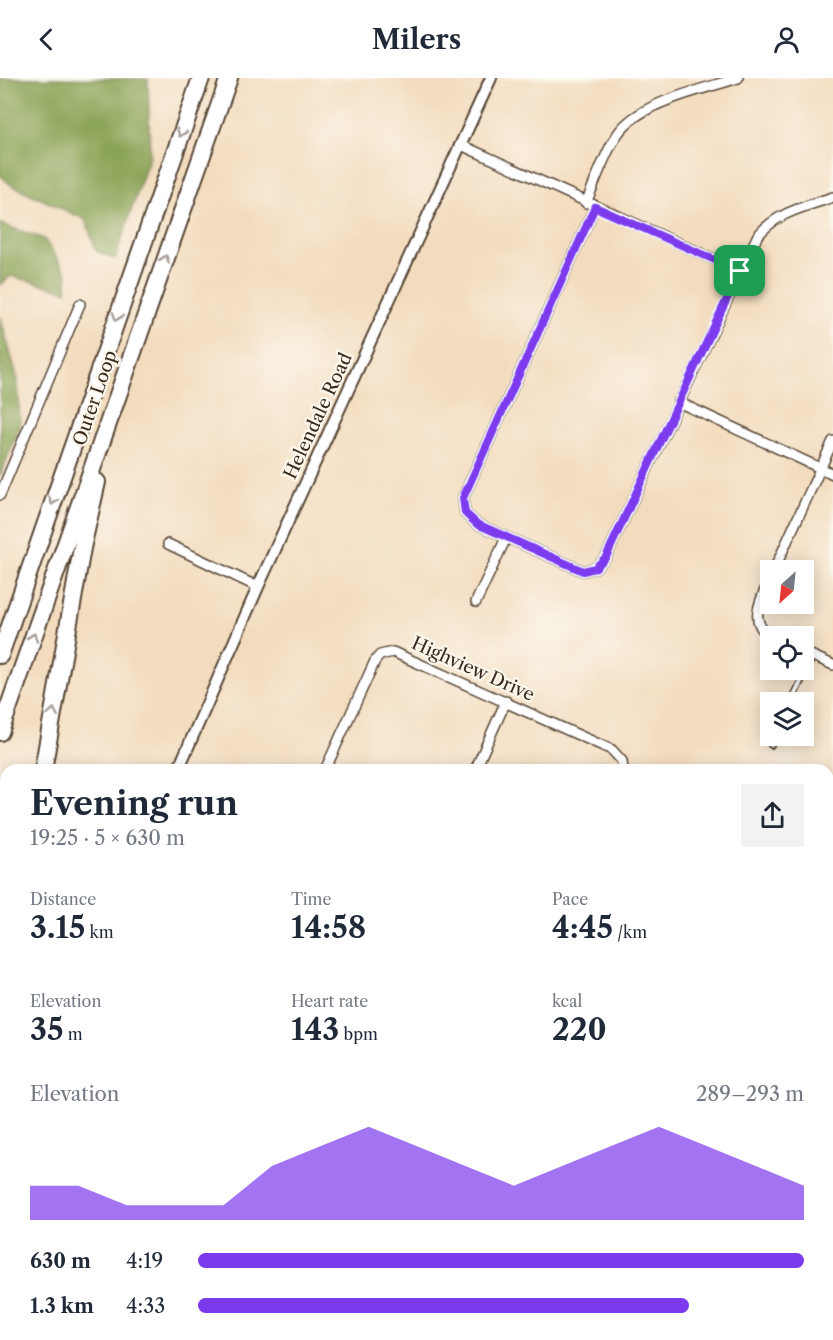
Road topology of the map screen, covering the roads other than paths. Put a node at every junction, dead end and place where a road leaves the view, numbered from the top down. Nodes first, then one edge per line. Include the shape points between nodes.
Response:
1 (201, 78) edge
2 (229, 78) edge
3 (491, 78) edge
4 (738, 78) edge
5 (461, 145) junction
6 (833, 197) edge
7 (591, 205) junction
8 (740, 271) junction
9 (80, 303) dead end
10 (139, 334) junction
11 (678, 402) junction
12 (833, 441) edge
13 (821, 468) junction
14 (833, 474) edge
15 (0, 495) edge
16 (506, 538) junction
17 (168, 544) dead end
18 (779, 560) edge
19 (258, 587) junction
20 (476, 602) dead end
21 (760, 605) edge
22 (760, 626) edge
23 (0, 655) edge
24 (814, 657) edge
25 (833, 665) edge
26 (506, 701) junction
27 (0, 732) edge
28 (44, 764) edge
29 (181, 764) edge
30 (328, 764) edge
31 (478, 764) edge
32 (622, 764) edge

1 -> 23 highway, Outer Loop
10 -> 2 highway, Outer Loop
3 - 5 street, Helendale Road
4 - 7 street via 656,106 626,123 610,147
5 - 7 street
5 - 19 street, Helendale Road
6 - 8 street via 771,220 757,237
7 - 8 street
7 - 16 street via 464,492 464,506 470,519
8 - 11 street
9 - 15 street
27 -> 10 highway, Outer Loop
28 -> 10 highway via 86,527 116,406
11 - 13 street
11 - 16 street via 601,563 590,570 577,569
12 - 13 street
13 - 14 street
13 - 18 street
16 - 20 street
17 - 19 street
19 - 29 street, Helendale Road
21 - 22 street via 756,615
24 - 25 street
26 - 30 street, Highview Drive via 399,653 386,652 372,667
26 - 31 street
26 - 32 street, Highview Drive via 612,750

